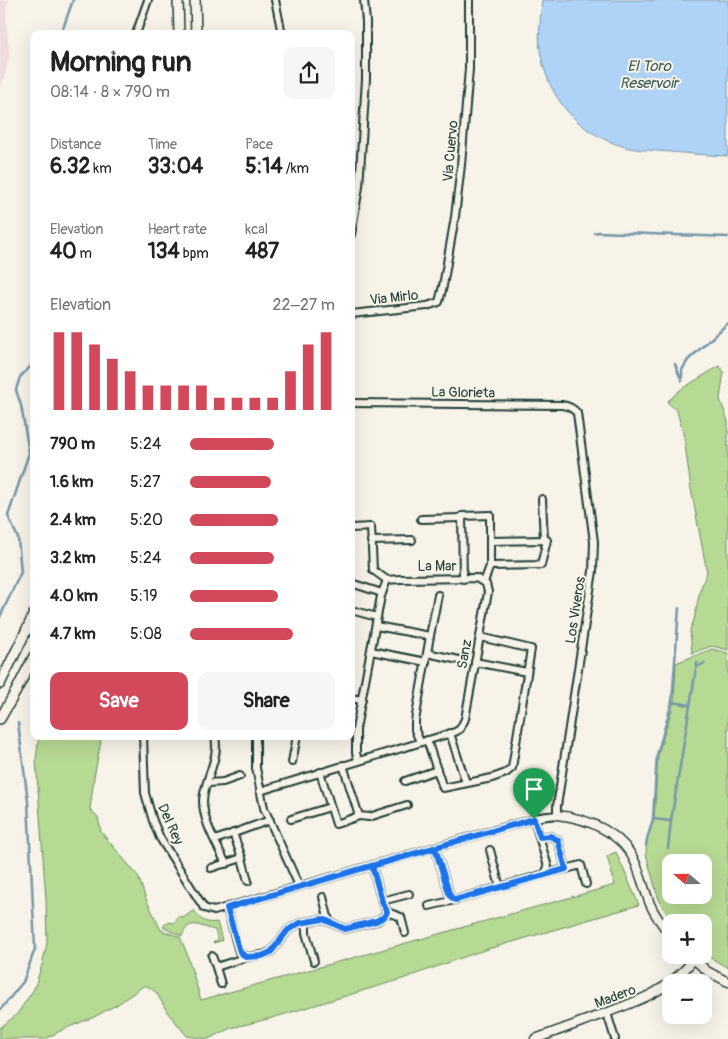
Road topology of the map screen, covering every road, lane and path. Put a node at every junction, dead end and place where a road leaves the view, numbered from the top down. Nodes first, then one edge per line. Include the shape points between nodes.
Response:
1 (148, 0) edge
2 (178, 0) edge
3 (195, 0) edge
4 (276, 0) edge
5 (364, 0) edge
6 (469, 0) edge
7 (137, 30) edge
8 (179, 30) edge
9 (196, 30) edge
10 (281, 30) edge
11 (355, 211) edge
12 (439, 302) joint
13 (355, 314) edge
14 (355, 403) edge
15 (574, 409) joint
16 (542, 499) dead end
17 (462, 518) junction
18 (421, 519) dead end
19 (355, 528) edge
20 (412, 540) dead end
21 (544, 540) junction
22 (372, 541) junction
23 (490, 541) junction
24 (490, 566) junction
25 (463, 578) junction
26 (387, 580) junction
27 (485, 583) junction
28 (355, 584) edge
29 (382, 593) junction
30 (438, 595) dead end
31 (355, 611) edge
32 (377, 617) junction
33 (30, 622) edge
34 (376, 626) junction
35 (430, 636) junction
36 (480, 637) junction
37 (371, 651) junction
38 (427, 653) junction
39 (459, 660) dead end
40 (426, 662) junction
41 (475, 662) junction
42 (30, 663) edge
43 (527, 672) junction
44 (0, 684) edge
45 (355, 699) edge
46 (362, 700) junction
47 (1, 713) edge
48 (355, 721) edge
49 (450, 733) junction
50 (355, 734) edge
51 (143, 740) edge
52 (215, 740) edge
53 (256, 740) edge
54 (296, 740) edge
55 (427, 740) junction
56 (420, 742) junction
57 (358, 760) junction
58 (292, 762) dead end
59 (343, 765) junction
60 (437, 770) junction
61 (320, 772) junction
62 (240, 776) dead end
63 (405, 781) dead end
64 (208, 783) junction
65 (466, 783) junction
66 (260, 791) junction
67 (407, 806) dead end
68 (330, 807) junction
69 (557, 815) junction
70 (360, 816) junction
71 (291, 819) dead end
72 (534, 819) junction
73 (270, 820) junction
74 (233, 833) junction
75 (540, 837) junction
76 (215, 840) junction
77 (435, 848) junction
78 (490, 850) dead end
79 (242, 858) junction
80 (226, 864) junction
81 (372, 866) junction
82 (211, 868) dead end
83 (566, 869) junction
84 (545, 874) junction
85 (248, 881) dead end
86 (586, 884) dead end
87 (299, 886) junction
88 (500, 887) junction
89 (409, 894) dead end
90 (323, 897) dead end
91 (455, 900) junction
92 (382, 901) junction
93 (429, 906) dead end
94 (227, 908) junction
95 (387, 912) junction
96 (329, 921) junction
97 (306, 922) junction
98 (662, 925) edge
99 (405, 933) dead end
100 (212, 956) dead end
101 (246, 957) junction
102 (314, 961) dead end
103 (688, 964) edge
104 (699, 964) edge
105 (216, 968) junction
106 (728, 982) edge
107 (221, 984) dead end
108 (607, 1013) junction
109 (535, 1039) edge
110 (615, 1039) edge

1 - 7 street
2 - 8 main road
3 - 9 main road
4 - 10 street
5 - 11 street via 366,79
6 - 12 street, Via Cuervo via 469,69 461,165
12 - 13 street, Via Mirlo
14 - 15 street, La Glorieta via 562,405
15 - 69 street, Los Viveros via 578,418 594,542 593,571
16 - 21 street
17 - 18 street
17 - 23 street via 490,515
17 - 25 street
19 - 22 street via 371,527
20 - 22 street
21 - 23 street
21 - 24 street via 547,540 541,565
22 - 26 street via 373,570
23 - 24 street
24 - 27 street, Sanz
25 - 26 street, La Mar
25 - 27 street, La Mar via 476,578
26 - 29 street
27 - 36 street, Sanz via 488,592
28 - 29 street
29 - 32 street
30 - 35 street
31 - 32 street
32 - 34 street
33 - 44 main road
34 - 35 street
34 - 37 street
35 - 38 street
36 - 41 street, Sanz
36 - 43 street via 531,649
37 - 40 street
37 - 46 street
38 - 39 street
38 - 40 street
40 - 56 street via 415,721
41 - 43 street
41 - 49 street, Sanz via 465,719 460,729
42 - 47 main road
43 - 65 street via 512,768 506,774
45 - 46 street
46 - 48 street
49 - 55 street
49 - 65 street
50 - 57 street
51 - 94 street, Del Rey via 145,793 160,838 204,908 214,911
52 - 64 street via 216,754
53 - 66 street
54 - 58 street
55 - 56 street
55 - 60 street
56 - 57 street
57 - 59 street
59 - 61 street
59 - 70 street
60 - 63 street
60 - 65 street via 443,788
61 - 66 street
61 - 68 street
62 - 64 street
64 - 76 street via 203,799 205,818
66 - 73 street
67 - 70 street via 369,817
68 - 70 street via 336,824
68 - 71 street
69 - 72 street
69 - 98 street via 585,820 623,845 635,862 651,906
72 - 75 street
72 - 77 street
73 - 74 street
73 - 87 street
74 - 76 street
74 - 79 street
75 - 83 street via 550,836 558,840
75 - 84 street via 548,867
76 - 80 street
77 - 81 street
77 - 91 street via 450,896
78 - 88 street
79 - 80 street
79 - 85 street
80 - 82 street
81 - 87 street
81 - 92 street
83 - 84 street
83 - 86 street via 581,865
84 - 88 street
87 - 94 street
88 - 91 street
89 - 92 street
90 - 96 street
91 - 93 street
92 - 95 street
94 - 101 street via 240,952
95 - 96 street via 376,921 345,929
95 - 99 street via 401,917
96 - 97 street
97 - 101 street via 288,930 271,952
97 - 102 street
100 - 105 street
101 - 105 street
103 - 108 street, Madero via 666,986
104 - 106 street
105 - 107 street
108 - 109 street, Madero
108 - 110 street

